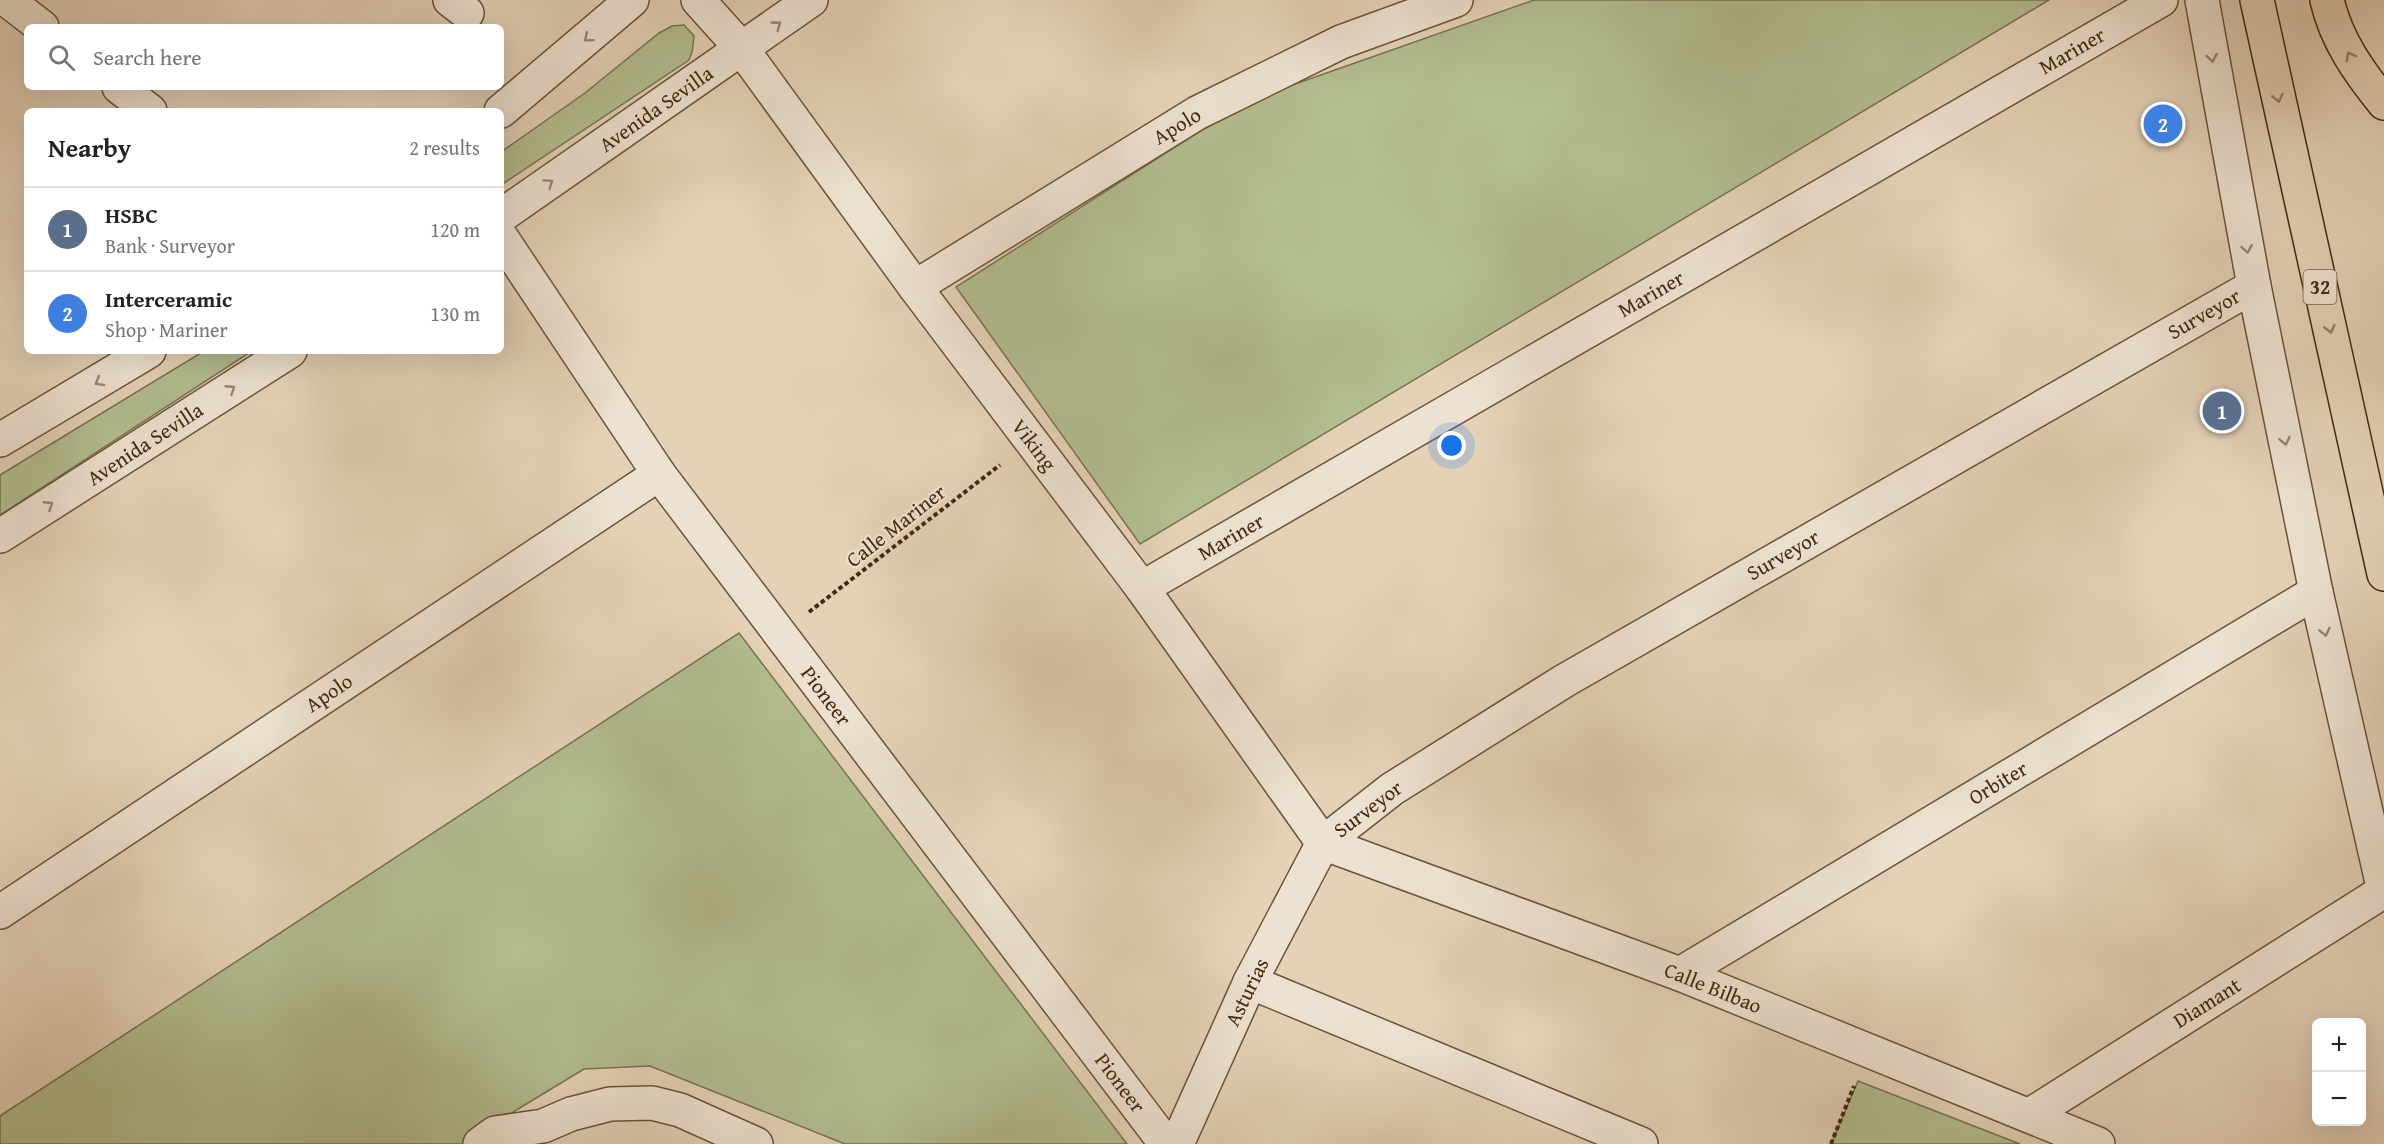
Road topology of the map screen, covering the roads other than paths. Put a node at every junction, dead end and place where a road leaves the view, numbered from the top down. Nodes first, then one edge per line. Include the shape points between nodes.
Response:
1 (7, 0) edge
2 (632, 0) edge
3 (698, 0) edge
4 (811, 0) edge
5 (1456, 0) edge
6 (2160, 0) edge
7 (2202, 0) edge
8 (2257, 0) edge
9 (2327, 0) edge
10 (38, 24) edge
11 (742, 49) junction
12 (123, 90) edge
13 (2384, 103) edge
14 (146, 108) edge
15 (504, 108) edge
16 (504, 214) edge
17 (504, 242) edge
18 (2254, 286) junction
19 (915, 287) junction
20 (144, 354) edge
21 (285, 354) edge
22 (0, 440) edge
23 (659, 474) junction
24 (0, 536) edge
25 (2384, 574) edge
26 (1142, 588) junction
27 (2316, 592) junction
28 (1323, 843) junction
29 (2384, 891) edge
30 (0, 912) edge
31 (1680, 974) junction
32 (1250, 982) junction
33 (2030, 1115) junction
34 (488, 1140) edge
35 (756, 1144) edge
36 (1167, 1144) edge
37 (1177, 1144) edge
38 (1641, 1144) edge
39 (2098, 1144) edge

1 - 10 street
2 -> 15 street
3 - 11 street, Viking
11 -> 4 street, Avenida Sevilla
5 - 19 street, Apolo via 1341,42 1197,113
6 - 26 street, Mariner
7 -> 18 street
8 -> 25 main road, 32
13 -> 9 main road via 2351,60
16 -> 11 street, Avenida Sevilla
11 - 19 street, Viking
12 - 14 street
17 - 23 street, Pioneer
18 -> 27 street
18 - 28 street, Surveyor via 1564,681 1392,789
19 - 26 street, Viking
20 -> 22 street
24 -> 21 street, Avenida Sevilla
23 - 30 street, Apolo
23 - 36 street, Pioneer
26 - 28 street, Viking
27 -> 29 street
27 - 31 street, Orbiter
28 - 31 street, Calle Bilbao
28 - 32 street, Asturias
29 - 33 street, Diamant
31 - 33 street, Calle Bilbao
32 - 37 street, Asturias
32 - 38 street
33 - 39 street, Calle Bilbao
34 - 35 street via 610,1104 652,1103 680,1110

